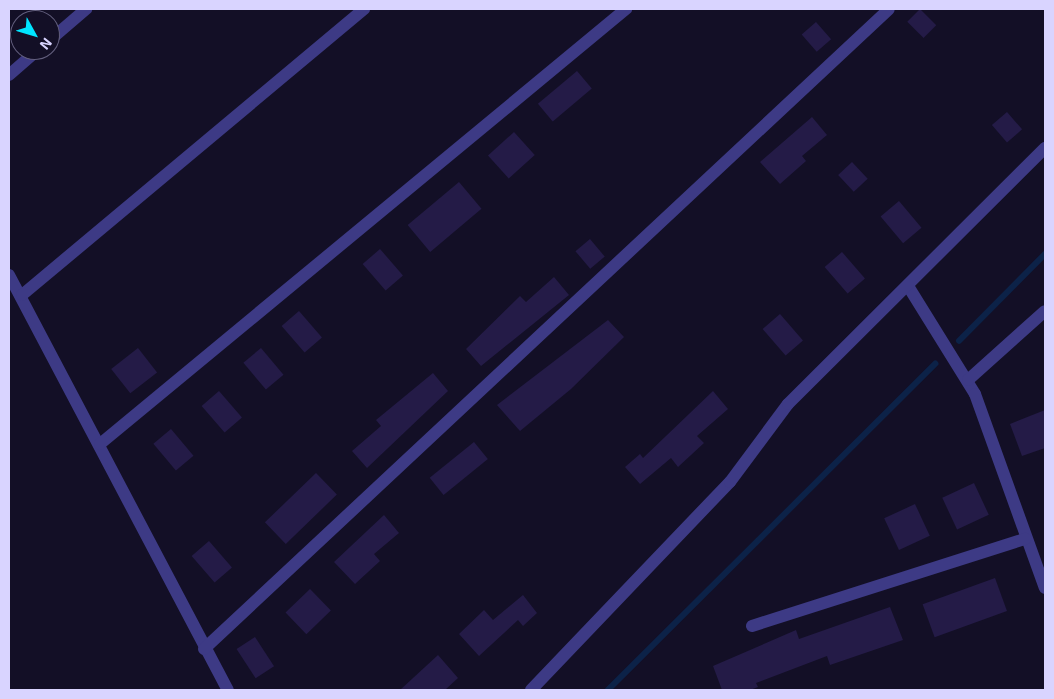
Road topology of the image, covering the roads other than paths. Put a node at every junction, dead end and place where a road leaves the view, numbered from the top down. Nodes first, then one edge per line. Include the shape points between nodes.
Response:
1 (86, 9) edge
2 (364, 9) edge
3 (626, 9) edge
4 (888, 9) edge
5 (60, 31) edge
6 (26, 60) edge
7 (9, 75) edge
8 (1045, 148) edge
9 (9, 275) edge
10 (908, 286) junction
11 (22, 295) junction
12 (1045, 311) edge
13 (968, 380) junction
14 (100, 444) junction
15 (1025, 539) junction
16 (1045, 588) edge
17 (752, 626) dead end
18 (204, 649) junction
19 (228, 690) edge
20 (531, 690) edge

1 - 5 street
2 - 11 street
3 - 14 street
4 - 18 street
6 - 7 street
8 - 10 street
9 - 11 street
10 - 13 street
10 - 20 street via 788,404 730,482
11 - 14 street
12 - 13 street
13 - 15 street
14 - 18 street
15 - 16 street
15 - 17 street
18 - 19 street

